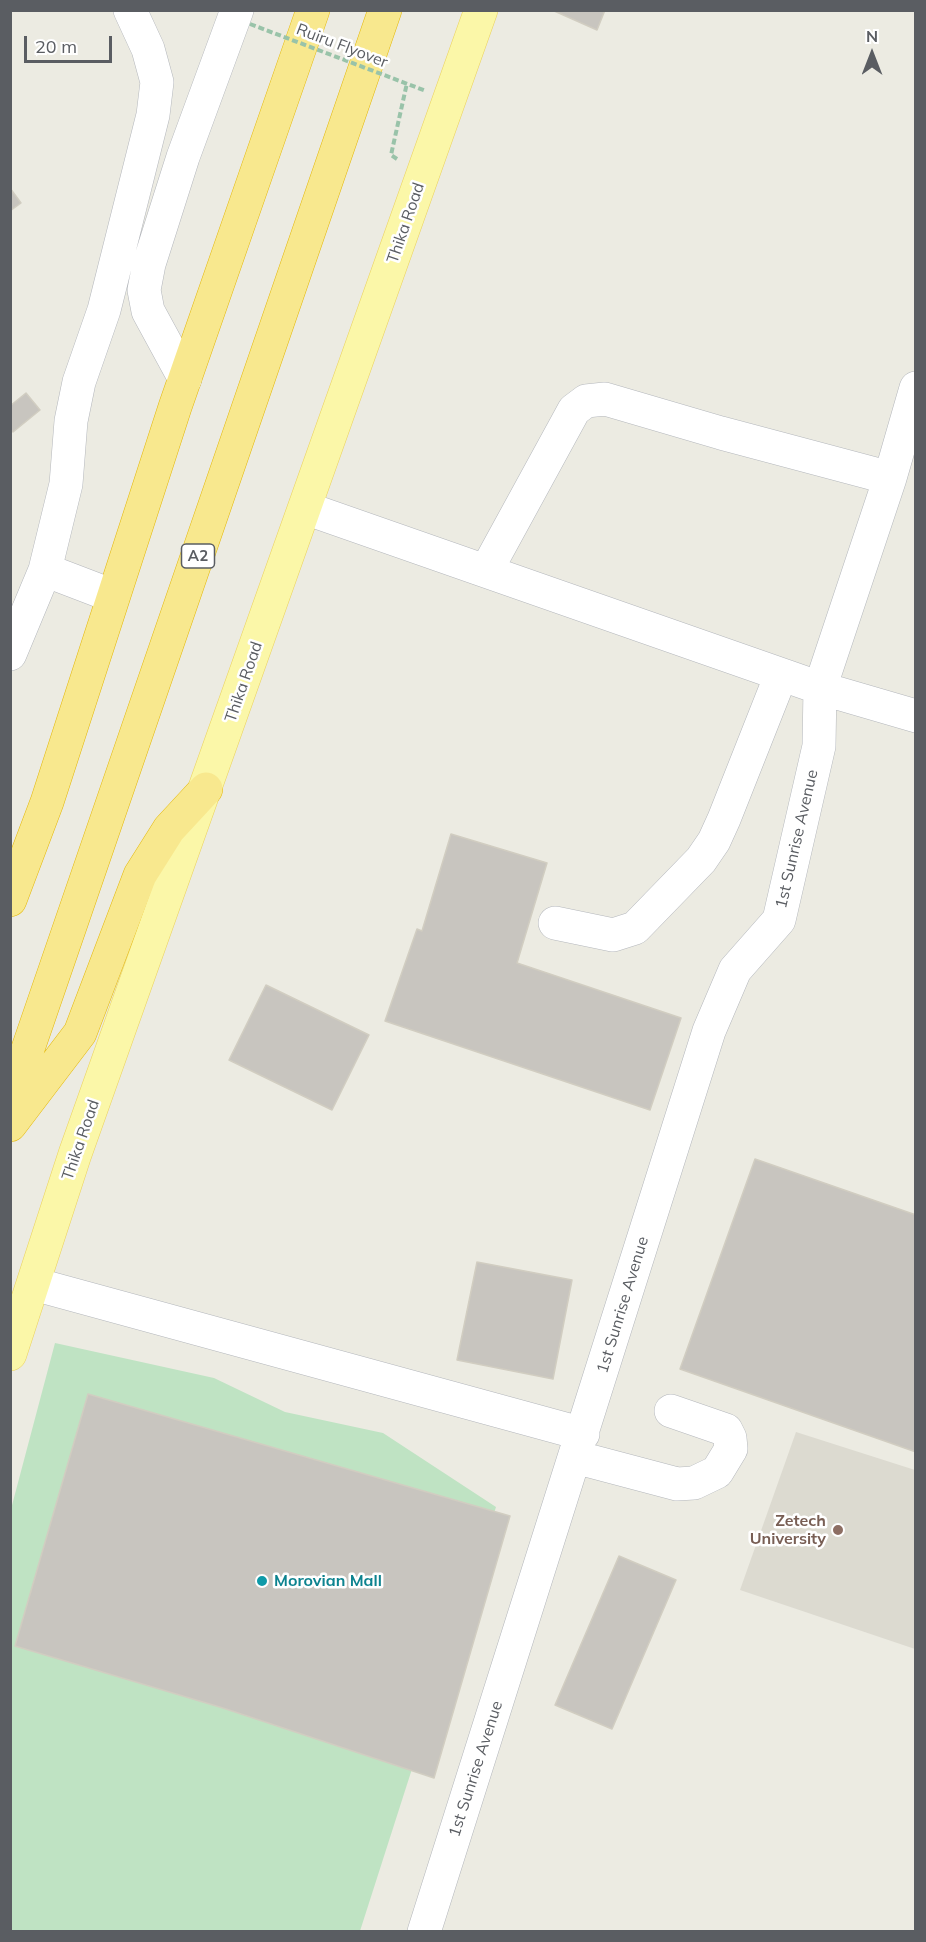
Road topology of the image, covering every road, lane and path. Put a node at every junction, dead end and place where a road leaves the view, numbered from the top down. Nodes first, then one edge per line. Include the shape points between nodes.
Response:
1 (130, 10) edge
2 (313, 10) edge
3 (385, 10) edge
4 (481, 10) edge
5 (243, 17) edge
6 (407, 83) junction
7 (426, 91) dead end
8 (391, 155) dead end
9 (185, 379) junction
10 (915, 388) edge
11 (890, 478) junction
12 (305, 508) junction
13 (45, 570) junction
14 (486, 571) junction
15 (113, 596) junction
16 (10, 654) edge
17 (782, 675) junction
18 (820, 688) junction
19 (915, 716) edge
20 (206, 789) junction
21 (10, 900) edge
22 (555, 923) dead end
23 (10, 1101) edge
24 (10, 1125) edge
25 (34, 1284) junction
26 (10, 1354) edge
27 (670, 1411) dead end
28 (579, 1445) junction
29 (424, 1932) edge

1 - 13 street via 158,81 153,115 104,310 79,382 71,421 66,484
2 - 9 highway
3 - 23 highway, A2
4 - 12 main road, Thika Road
5 - 6 path, Ruiru Flyover, bridge
5 - 9 street via 183,157 144,290 148,311
6 - 7 path, Ruiru Flyover, bridge
6 - 8 path
9 - 15 highway
10 - 11 street, 1st Sunrise Avenue
11 - 14 street via 605,399 586,401 574,410
11 - 18 street, 1st Sunrise Avenue
12 - 14 street
12 - 20 main road, Thika Road
13 - 15 street
13 - 16 street
14 - 17 street
15 - 21 highway via 47,801
17 - 18 street
17 - 22 street via 724,819 701,860 635,928 613,934
18 - 19 street
18 - 28 street, 1st Sunrise Avenue via 819,746 779,920 735,969 709,1031
20 - 24 highway via 169,829 140,875 80,1033
20 - 25 main road, Thika Road via 75,1155
25 - 26 main road, Thika Road
25 - 28 street
27 - 28 street via 726,1430 731,1449 717,1472 694,1483 677,1484
28 - 29 street, 1st Sunrise Avenue

